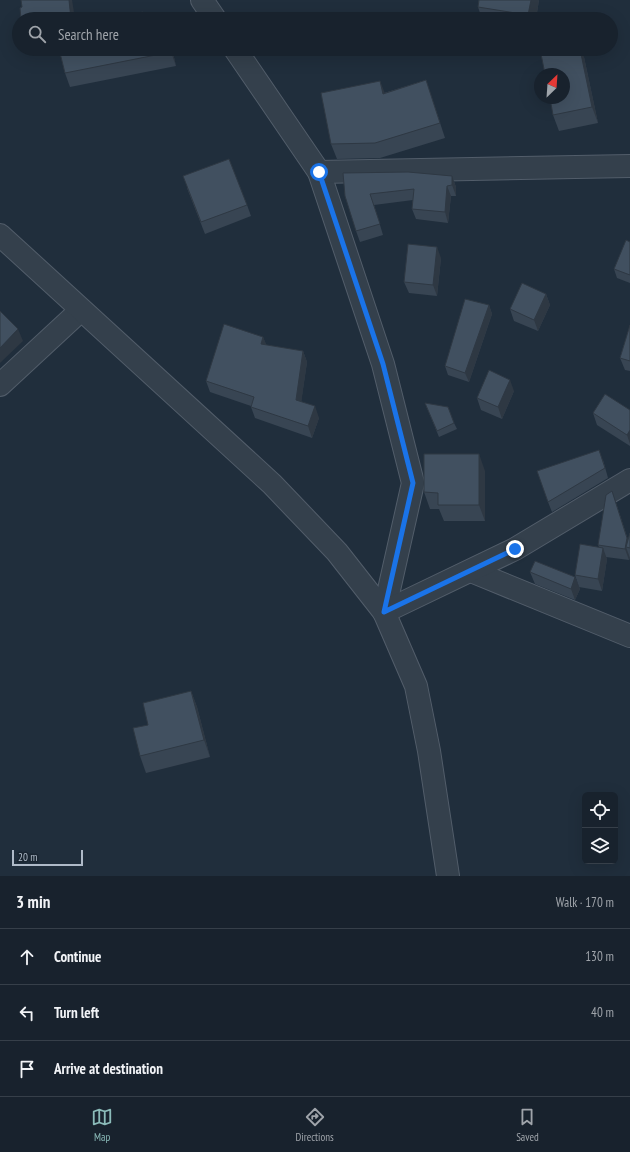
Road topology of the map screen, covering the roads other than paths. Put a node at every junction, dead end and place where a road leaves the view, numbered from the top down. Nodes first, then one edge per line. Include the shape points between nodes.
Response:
1 (202, 0) edge
2 (210, 12) edge
3 (240, 56) edge
4 (630, 166) edge
5 (319, 172) junction
6 (0, 235) edge
7 (81, 310) junction
8 (0, 385) edge
9 (630, 480) edge
10 (471, 571) junction
11 (384, 612) junction
12 (630, 636) edge
13 (448, 876) edge

1 - 2 street
3 - 5 street
4 - 5 street
5 - 11 street via 383,364 413,483
6 - 7 street
7 - 8 street
7 - 11 street via 272,484 337,552
9 - 10 street via 515,549
10 - 11 street
10 - 12 street
11 - 13 street via 416,686 429,751

